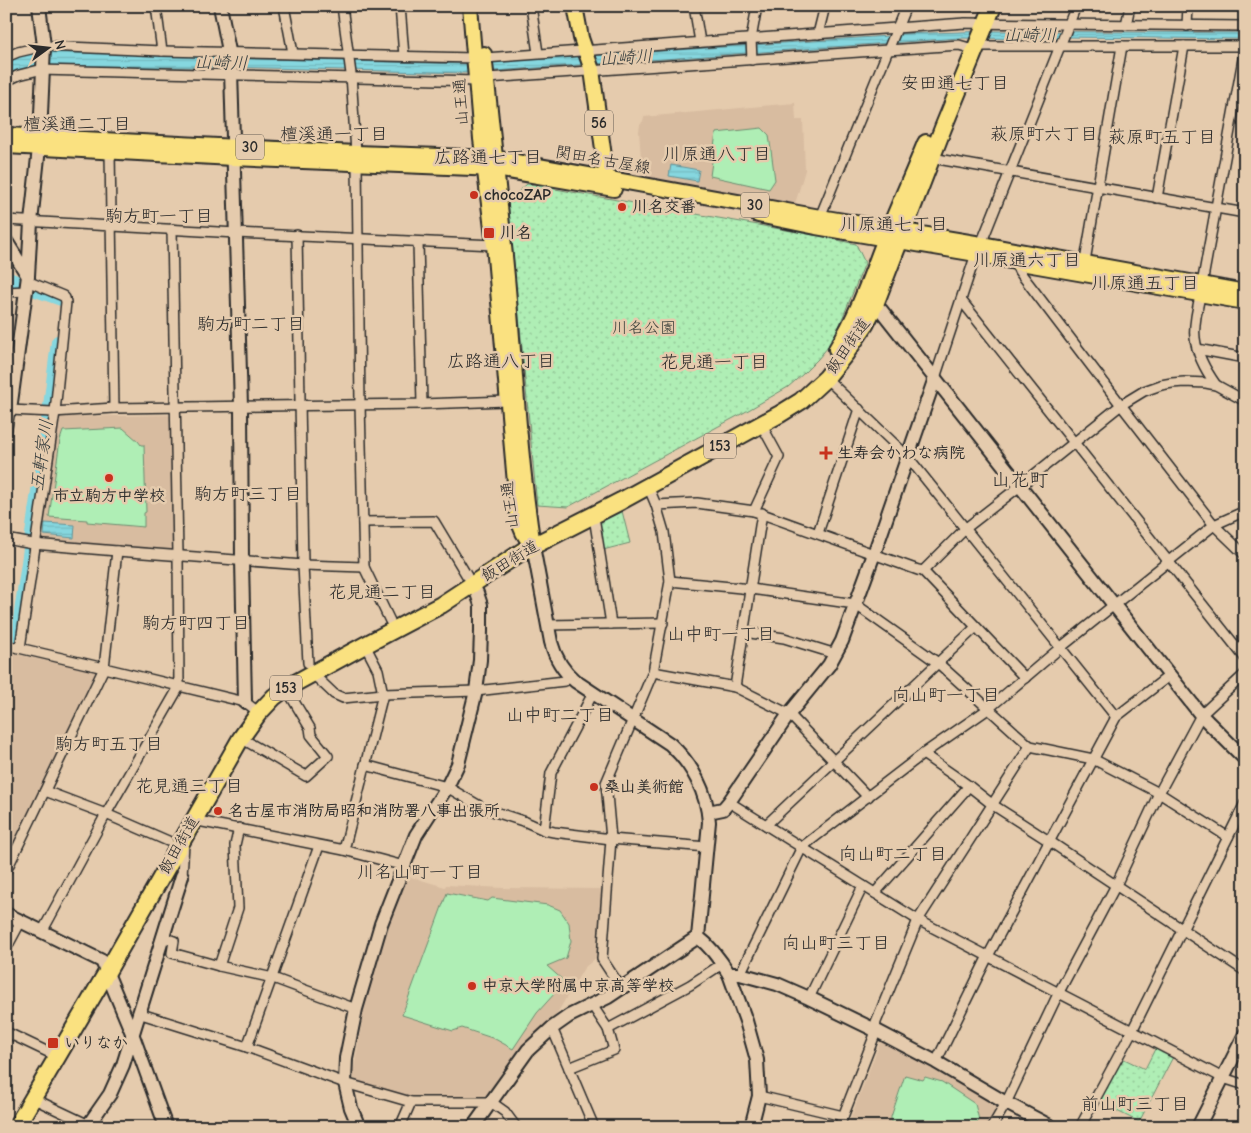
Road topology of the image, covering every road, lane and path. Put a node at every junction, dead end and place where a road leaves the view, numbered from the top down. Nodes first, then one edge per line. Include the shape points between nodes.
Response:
1 (38, 6) edge
2 (156, 6) edge
3 (220, 6) edge
4 (284, 6) edge
5 (342, 6) edge
6 (400, 6) edge
7 (470, 6) edge
8 (480, 6) edge
9 (531, 6) edge
10 (575, 6) edge
11 (694, 6) edge
12 (757, 6) edge
13 (825, 6) edge
14 (906, 6) edge
15 (982, 6) edge
16 (992, 6) edge
17 (1076, 6) edge
18 (1130, 6) edge
19 (1188, 6) edge
20 (980, 25) junction
21 (1068, 25) junction
22 (1126, 25) junction
23 (1187, 26) junction
24 (1245, 26) edge
25 (896, 29) junction
26 (818, 34) junction
27 (751, 39) junction
28 (700, 42) junction
29 (972, 44) junction
30 (1060, 45) junction
31 (1122, 46) junction
32 (1184, 46) junction
33 (1245, 47) edge
34 (44, 48) junction
35 (162, 50) junction
36 (888, 50) junction
37 (229, 51) junction
38 (586, 51) junction
39 (293, 53) junction
40 (538, 53) junction
41 (348, 54) junction
42 (404, 56) junction
43 (6, 57) edge
44 (480, 59) junction
45 (752, 60) junction
46 (43, 69) junction
47 (592, 69) junction
48 (231, 72) junction
49 (351, 76) junction
50 (482, 78) junction
51 (6, 81) edge
52 (6, 135) edge
53 (39, 143) junction
54 (6, 146) edge
55 (110, 152) junction
56 (233, 152) junction
57 (356, 158) junction
58 (932, 158) junction
59 (490, 163) junction
60 (1010, 173) junction
61 (607, 183) junction
62 (1097, 188) junction
63 (1157, 198) junction
64 (1216, 208) junction
65 (1245, 214) edge
66 (820, 217) junction
67 (6, 220) edge
68 (31, 222) junction
69 (111, 226) junction
70 (172, 229) junction
71 (236, 233) junction
72 (895, 234) junction
73 (297, 236) junction
74 (358, 238) junction
75 (6, 241) edge
76 (418, 242) junction
77 (494, 245) junction
78 (979, 249) junction
79 (1015, 262) junction
80 (1084, 269) junction
81 (27, 282) junction
82 (1201, 290) junction
83 (6, 292) edge
84 (1245, 292) edge
85 (961, 300) junction
86 (1245, 302) edge
87 (868, 305) junction
88 (1197, 349) junction
89 (1245, 358) edge
90 (826, 378) junction
91 (934, 378) junction
92 (1216, 386) junction
93 (507, 401) junction
94 (1245, 401) edge
95 (360, 404) junction
96 (422, 404) junction
97 (301, 405) junction
98 (1121, 405) junction
99 (241, 406) junction
100 (175, 407) junction
101 (114, 408) junction
102 (8, 409) edge
103 (859, 409) junction
104 (51, 412) junction
105 (761, 424) junction
106 (6, 434) edge
107 (1074, 442) junction
108 (908, 456) junction
109 (648, 486) junction
110 (1020, 486) junction
111 (656, 505) junction
112 (1245, 511) edge
113 (758, 512) junction
114 (592, 516) junction
115 (363, 522) junction
116 (1214, 525) junction
117 (966, 528) junction
118 (818, 533) junction
119 (6, 539) edge
120 (530, 540) junction
121 (32, 544) junction
122 (117, 551) junction
123 (874, 554) junction
124 (1245, 554) edge
125 (178, 555) junction
126 (242, 560) junction
127 (1169, 562) junction
128 (304, 565) junction
129 (364, 567) junction
130 (923, 571) junction
131 (470, 580) junction
132 (670, 581) junction
133 (751, 589) junction
134 (855, 604) junction
135 (1114, 606) junction
136 (390, 621) junction
137 (663, 623) junction
138 (611, 624) junction
139 (547, 625) junction
140 (976, 627) junction
141 (744, 632) junction
142 (6, 645) edge
143 (365, 645) junction
144 (20, 648) junction
145 (1060, 648) junction
146 (836, 654) junction
147 (1245, 658) edge
148 (938, 663) junction
149 (104, 668) junction
150 (310, 668) junction
151 (653, 672) junction
152 (1245, 674) edge
153 (1170, 675) junction
154 (569, 676) junction
155 (1025, 678) junction
156 (179, 687) junction
157 (735, 687) junction
158 (286, 688) junction
159 (476, 691) junction
160 (593, 693) junction
161 (383, 694) junction
162 (252, 708) junction
163 (988, 709) junction
164 (789, 714) junction
165 (1201, 715) junction
166 (1116, 717) junction
167 (633, 719) junction
168 (241, 738) junction
169 (1030, 746) junction
170 (923, 754) junction
171 (1245, 758) edge
172 (1093, 760) junction
173 (834, 761) junction
174 (365, 765) junction
175 (969, 786) junction
176 (447, 787) junction
177 (45, 791) junction
178 (1159, 793) junction
179 (868, 797) junction
180 (729, 802) junction
181 (1245, 803) edge
182 (992, 805) junction
183 (708, 812) junction
184 (106, 814) junction
185 (193, 820) junction
186 (766, 825) junction
187 (239, 828) junction
188 (544, 830) junction
189 (184, 836) junction
190 (1228, 837) junction
191 (611, 839) junction
192 (168, 841) junction
193 (1049, 841) junction
194 (319, 846) junction
195 (707, 847) junction
196 (802, 847) junction
197 (344, 850) junction
198 (168, 863) junction
199 (404, 866) junction
200 (6, 871) edge
201 (182, 876) junction
202 (1116, 885) junction
203 (863, 886) junction
204 (875, 893) junction
205 (6, 914) edge
206 (918, 920) junction
207 (21, 921) junction
208 (1182, 929) junction
209 (42, 932) junction
210 (162, 937) junction
211 (698, 937) junction
212 (6, 949) edge
213 (988, 956) junction
214 (219, 966) junction
215 (104, 967) junction
216 (730, 971) junction
217 (1245, 971) edge
218 (272, 978) junction
219 (621, 988) junction
220 (1059, 992) junction
221 (809, 998) junction
222 (592, 1005) junction
223 (356, 1009) junction
224 (138, 1013) junction
225 (552, 1028) junction
226 (608, 1030) junction
227 (875, 1030) junction
228 (1132, 1031) junction
229 (6, 1032) edge
230 (132, 1033) junction
231 (1245, 1034) edge
232 (247, 1046) junction
233 (50, 1053) junction
234 (936, 1062) junction
235 (568, 1068) junction
236 (1223, 1078) junction
237 (345, 1083) junction
238 (1245, 1085) edge
239 (759, 1096) junction
240 (32, 1098) junction
241 (411, 1102) junction
242 (491, 1102) junction
243 (1006, 1103) junction
244 (843, 1116) junction
245 (88, 1126) edge
246 (7, 1127) edge
247 (16, 1127) edge
248 (166, 1127) edge
249 (359, 1127) edge
250 (400, 1127) edge
251 (473, 1127) edge
252 (516, 1127) edge
253 (594, 1127) edge
254 (751, 1127) edge
255 (839, 1127) edge
256 (992, 1127) edge
257 (1052, 1127) edge
258 (1080, 1127) edge
259 (1198, 1127) edge

1 - 34 street
2 - 35 street
3 - 37 street
4 - 39 street
5 - 41 street
6 - 42 street
7 - 44 main road, 山王通
8 - 44 main road, 山王通
9 - 40 street
10 - 38 main road, 56
11 - 28 street
12 - 27 street
13 - 26 street
14 - 25 street
15 - 20 highway, 飯田街道 / 153
16 - 20 highway, 飯田街道 / 153
17 - 21 street
18 - 22 street
19 - 23 street
20 - 21 street
20 - 25 street
20 - 29 highway, 飯田街道 / 153
21 - 22 street
21 - 30 street
22 - 23 street
23 - 24 street
25 - 26 street
25 - 36 street
26 - 27 street
27 - 28 street
27 - 45 street
28 - 38 street
29 - 30 street
29 - 36 street
29 - 58 highway, 飯田街道 / 153
29 - 72 highway, 飯田街道 / 153
30 - 31 street
30 - 60 street
31 - 32 street
31 - 62 street
32 - 33 street
32 - 63 street
33 - 64 street
34 - 35 street
34 - 43 street
34 - 46 street
35 - 37 street
36 - 45 street
36 - 66 street
37 - 39 street
37 - 48 street
38 - 40 street
38 - 47 main road, 56
39 - 41 street
40 - 44 street
41 - 42 street
41 - 49 street
42 - 44 street
44 - 50 main road, 山王通
45 - 47 street
46 - 48 street
46 - 51 street
46 - 53 street
47 - 50 street
47 - 61 main road, 56
48 - 49 street
48 - 56 street
49 - 50 street
49 - 57 street
50 - 59 main road, 山王通
52 - 53 main road, 関田名古屋線 / 30
53 - 54 main road, 関田名古屋線 / 30
53 - 55 main road, 関田名古屋線 / 30
53 - 56 main road, 関田名古屋線 / 30
53 - 68 street
55 - 56 main road, 関田名古屋線 / 30
55 - 69 street
56 - 57 main road, 関田名古屋線 / 30
56 - 71 street
57 - 59 main road, 関田名古屋線 / 30
57 - 74 street
58 - 60 street
58 - 72 highway, 飯田街道 / 153
59 - 61 main road, 関田名古屋線 / 30
59 - 77 main road, 山王通
59 - 120 main road, 山王通 via 507,275
60 - 62 street
60 - 78 street
61 - 66 main road, 関田名古屋線 / 30
61 - 72 main road, 関田名古屋線 / 30 via 816,226
62 - 63 street
62 - 80 street
63 - 64 street
64 - 65 street
64 - 82 street
66 - 72 main road, 関田名古屋線 / 30
67 - 68 street
68 - 69 street
68 - 81 street
69 - 70 street
69 - 101 street
70 - 71 street
70 - 100 street
71 - 73 street
71 - 99 street
72 - 78 main road, 関田名古屋線 / 30
72 - 87 highway, 飯田街道 / 153
73 - 74 street
73 - 97 street
74 - 76 street
74 - 95 street
75 - 81 street
76 - 77 street
76 - 96 street
77 - 93 main road, 山王通
78 - 79 main road, 関田名古屋線 / 30
78 - 80 main road, 関田名古屋線 / 30
78 - 85 street
79 - 80 main road, 関田名古屋線 / 30
79 - 98 street
80 - 82 main road, 関田名古屋線 / 30
81 - 83 street
81 - 102 street
81 - 104 street via 65,298 66,302
82 - 84 main road, 関田名古屋線 / 30
82 - 86 main road, 関田名古屋線 / 30
82 - 88 street via 1196,322
85 - 91 street
85 - 107 street
87 - 90 highway, 飯田街道 / 153 via 858,337
87 - 91 street via 881,310
87 - 120 highway, 飯田街道 / 153 via 830,360 791,396
88 - 89 street
88 - 92 street
90 - 103 street
90 - 105 highway, 飯田街道 / 153 via 801,401
91 - 108 street
91 - 110 street
92 - 94 street
92 - 98 street via 1194,382 1162,384
93 - 96 street
93 - 120 main road, 山王通 via 518,517 520,528
95 - 96 street
95 - 97 street
95 - 115 street
97 - 99 street
97 - 128 street
98 - 107 street
98 - 116 street
99 - 100 street
99 - 126 street
100 - 101 street
100 - 125 street
101 - 104 street
102 - 104 street
102 - 106 street
103 - 108 street
103 - 118 street
104 - 121 street
105 - 109 highway, 飯田街道 / 153
105 - 113 street via 779,457
107 - 110 street
107 - 127 street
108 - 117 street
108 - 123 street
109 - 111 street
109 - 114 highway, 飯田街道 / 153
110 - 117 street
110 - 135 street
111 - 113 street via 697,503
111 - 132 street via 664,532
112 - 116 street
113 - 118 street
113 - 133 street
114 - 120 highway, 飯田街道 / 153
114 - 138 street
115 - 129 street
115 - 131 street via 434,521
116 - 124 street
116 - 127 street
117 - 130 street
117 - 145 street
118 - 123 street
119 - 121 street
120 - 131 highway, 飯田街道 / 153
120 - 139 street
121 - 122 street
121 - 144 street
122 - 125 street
122 - 149 street
123 - 130 street
123 - 134 street
125 - 126 street
125 - 156 street
126 - 128 street
126 - 162 street
127 - 135 street
127 - 147 street
128 - 129 street
128 - 150 street
129 - 136 street
130 - 140 street
131 - 136 highway, 飯田街道 / 153
131 - 143 highway, 飯田街道 / 153 via 441,605
131 - 159 street via 478,597 481,618
132 - 133 street
132 - 137 street
133 - 134 street
133 - 141 street
134 - 146 street
134 - 148 street
135 - 145 street
135 - 153 street
136 - 150 highway, 飯田街道 / 153
137 - 138 street
137 - 151 street
138 - 139 street
139 - 154 street via 553,651
140 - 148 street
140 - 155 street
141 - 146 street via 784,638
141 - 157 street
142 - 144 street
143 - 150 highway, 飯田街道 / 153
143 - 161 street via 378,670
144 - 149 street
145 - 155 street
145 - 166 street
146 - 164 street
148 - 163 street
148 - 173 street
149 - 156 street
149 - 177 street
150 - 158 highway, 飯田街道 / 153
150 - 161 street via 334,694 342,698
150 - 162 highway, 飯田街道 / 153 via 278,682
151 - 157 street
151 - 167 street
152 - 165 street
153 - 165 street
153 - 166 street
154 - 159 street via 565,681
154 - 160 street
155 - 163 street
156 - 162 street
156 - 184 street
157 - 164 street
158 - 162 highway, 飯田街道 / 153
158 - 168 street via 311,735 328,756 306,776
159 - 161 street
159 - 176 street via 458,764
160 - 167 street
160 - 188 street via 551,773
161 - 174 street
162 - 168 highway, 飯田街道 / 153
162 - 192 highway, 飯田街道 / 153 via 240,721
163 - 169 street
163 - 170 street
164 - 173 street
164 - 180 street
165 - 171 street
165 - 178 street
166 - 172 street
167 - 183 street via 680,753 695,775
167 - 191 street via 606,783
168 - 185 highway, 飯田街道 / 153
169 - 172 street
169 - 182 street
170 - 175 street
170 - 179 street
172 - 178 street
172 - 193 street
173 - 179 street
173 - 186 street
174 - 176 street
174 - 197 street
175 - 182 street
175 - 204 street
176 - 188 street via 484,808
176 - 199 street via 416,835
177 - 184 street
177 - 200 street
178 - 190 street
178 - 202 street
179 - 196 street
180 - 183 street via 723,809
180 - 186 street
181 - 190 street
182 - 193 street
182 - 206 street
183 - 195 street
184 - 192 street
184 - 209 street
185 - 187 street
185 - 189 highway, 飯田街道 / 153
186 - 196 street
187 - 194 street
187 - 214 street via 235,845 238,908
188 - 191 street
189 - 198 highway, 飯田街道 / 153
189 - 201 street
190 - 208 street
191 - 195 street
191 - 219 street via 602,959
192 - 215 highway, 飯田街道 / 153
193 - 202 street
193 - 213 street
194 - 197 street
194 - 218 street
195 - 211 street
196 - 203 street
196 - 216 street
197 - 199 street
198 - 201 street via 178,868
198 - 215 highway, 飯田街道 / 153
199 - 223 street via 381,924
201 - 210 street
202 - 208 street
202 - 220 street
203 - 204 street
203 - 221 street
204 - 206 street
205 - 207 street
206 - 213 street
206 - 227 street
207 - 209 street
207 - 212 street
208 - 217 street
208 - 228 street
209 - 215 street
210 - 214 street via 174,941 172,953
210 - 224 street
211 - 216 street
211 - 219 street
213 - 220 street
213 - 234 street
214 - 218 street
215 - 230 street
215 - 233 highway, 飯田街道 / 153
215 - 240 highway, 飯田街道 / 153
216 - 221 street via 777,984
216 - 226 street via 690,985
216 - 239 street via 757,1060
218 - 223 street
218 - 232 street
219 - 222 street
220 - 228 street
220 - 243 street
221 - 227 street
222 - 225 street
222 - 226 street
223 - 237 street via 346,1058
224 - 230 street
224 - 232 street
225 - 235 street
225 - 242 street via 528,1050
226 - 235 street via 614,1050
227 - 234 street
227 - 244 street
228 - 236 street
228 - 258 street
229 - 233 street
230 - 245 street via 110,1094
230 - 248 street
231 - 236 street
232 - 237 street
233 - 246 highway, 飯田街道 / 153
234 - 243 street
235 - 253 street
236 - 238 street
236 - 259 street
237 - 241 street
237 - 249 street
239 - 244 street
239 - 254 street
240 - 245 street
240 - 247 highway, 飯田街道 / 153
241 - 242 street
241 - 250 street
242 - 251 street
242 - 252 street via 506,1112
243 - 256 street
243 - 257 street
244 - 255 street

